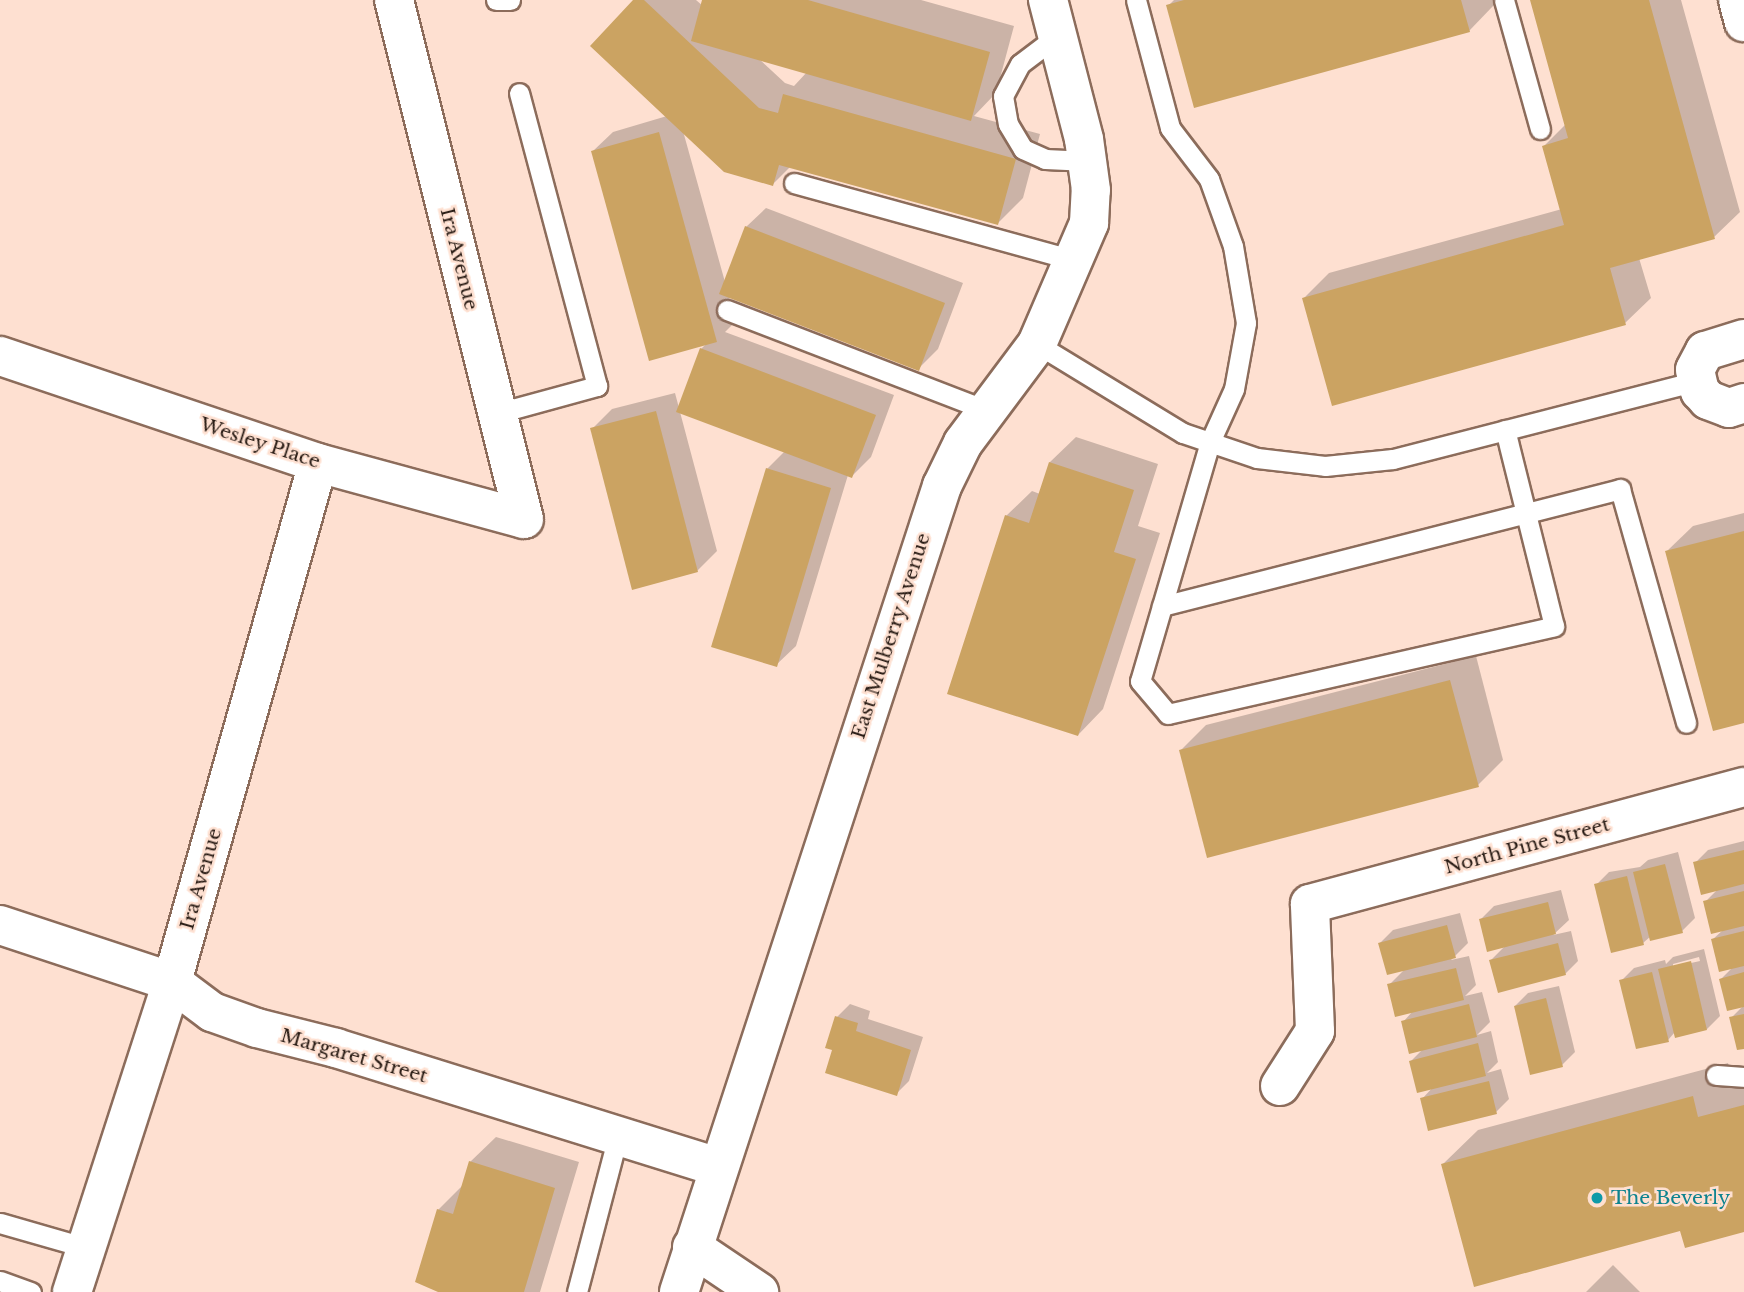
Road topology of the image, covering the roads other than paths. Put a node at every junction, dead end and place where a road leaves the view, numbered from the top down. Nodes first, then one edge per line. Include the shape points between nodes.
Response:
1 (394, 0) edge
2 (496, 0) edge
3 (510, 0) edge
4 (1136, 0) edge
5 (1504, 0) edge
6 (1738, 0) edge
7 (1052, 18) edge
8 (1744, 22) edge
9 (519, 93) dead end
10 (1540, 129) dead end
11 (1088, 161) junction
12 (794, 183) dead end
13 (1073, 260) junction
14 (727, 310) dead end
15 (1744, 339) edge
16 (1037, 344) junction
17 (0, 356) edge
18 (1696, 381) junction
19 (1744, 403) edge
20 (986, 410) junction
21 (498, 413) junction
22 (1505, 430) junction
23 (1210, 442) junction
24 (318, 463) junction
25 (1526, 515) junction
26 (524, 519) joint
27 (1162, 606) junction
28 (1686, 723) dead end
29 (1744, 787) edge
30 (0, 925) edge
31 (172, 982) junction
32 (1716, 1075) dead end
33 (1744, 1077) edge
34 (1280, 1086) dead end
35 (618, 1136) junction
36 (718, 1167) junction
37 (0, 1223) edge
38 (692, 1247) junction
39 (87, 1248) junction
40 (1, 1284) edge
41 (31, 1292) edge
42 (72, 1292) edge
43 (577, 1292) edge
44 (679, 1292) edge
45 (759, 1292) edge

1 - 21 street, Ira Avenue
2 - 3 lane
4 - 23 lane via 1170,128 1209,179 1233,246 1247,323 1234,389
5 - 10 lane
6 - 8 street
7 - 11 street, East Mulberry Avenue
7 - 11 lane via 1003,96 1007,124 1023,149 1045,159
9 - 21 lane via 597,387
11 - 13 street, East Mulberry Avenue via 1089,223
12 - 13 lane
13 - 16 street, East Mulberry Avenue
14 - 20 lane
15 - 18 street via 1705,351 1695,370
16 - 20 street, East Mulberry Avenue
16 - 23 lane via 1184,433
17 - 24 street, Wesley Place
18 - 19 street via 1700,391 1718,405
18 - 22 lane
20 - 36 street, East Mulberry Avenue via 963,443 925,531
21 - 26 street, Ira Avenue
22 - 23 lane via 1393,459 1325,466 1256,458
22 - 25 lane
23 - 27 lane
24 - 26 street, Wesley Place
24 - 31 street, Ira Avenue
25 - 27 lane
25 - 27 lane via 1554,626 1168,714 1140,681
25 - 28 lane via 1620,489
29 - 34 street, North Pine Street via 1310,904 1315,1031
30 - 31 street, Margaret Street
31 - 35 street, Margaret Street via 212,1012 245,1024
31 - 39 street, Ira Avenue
32 - 33 lane
35 - 36 street, Margaret Street
35 - 43 lane
36 - 38 street, East Mulberry Avenue
37 - 39 lane
38 - 44 street, East Mulberry Avenue
38 - 45 street
39 - 42 street, Ira Avenue
40 - 41 lane

